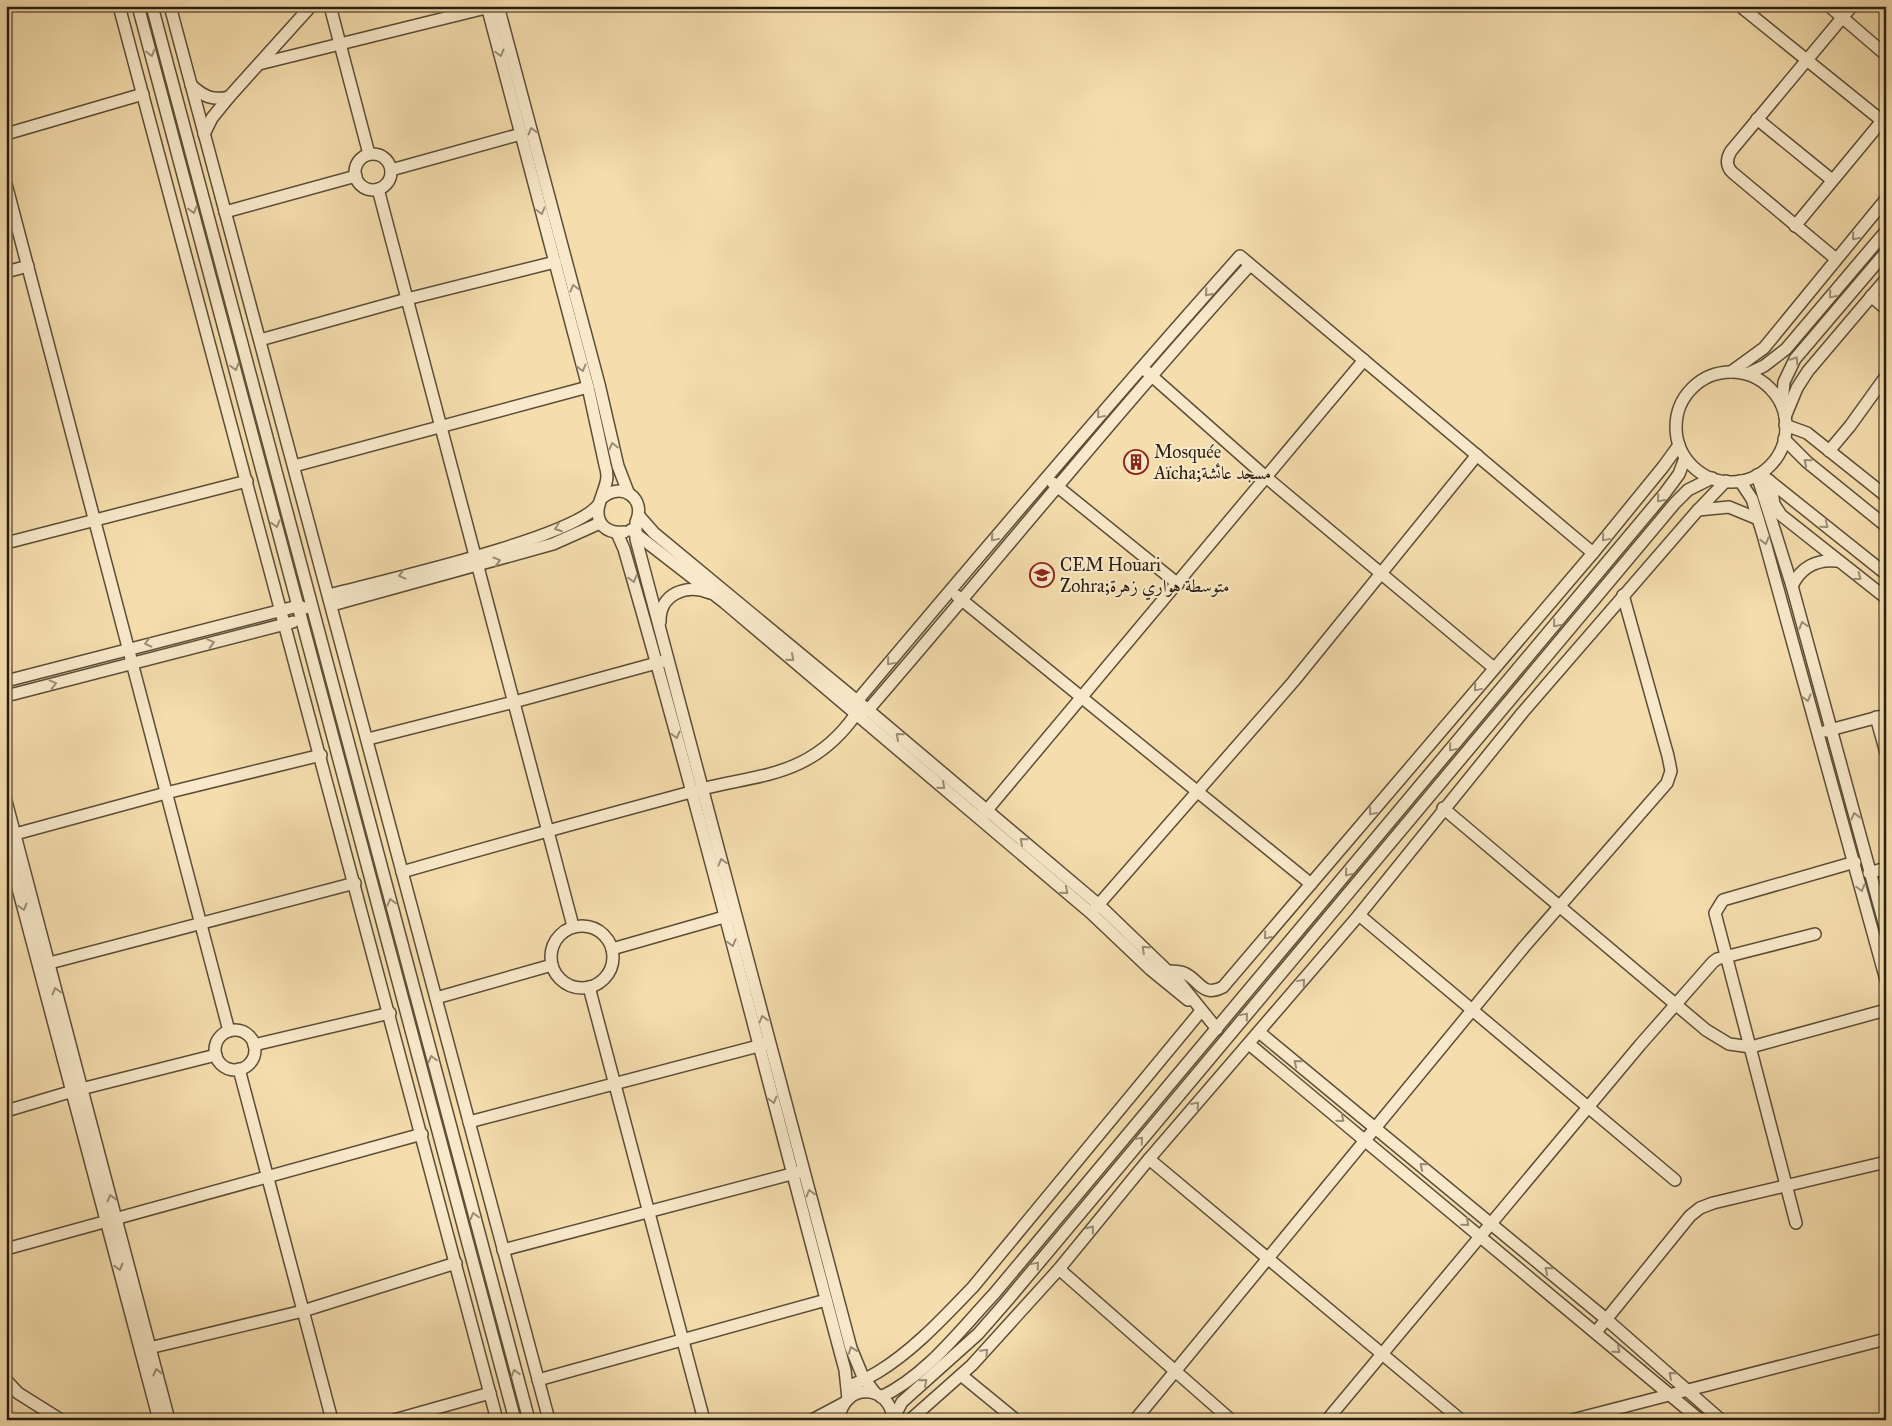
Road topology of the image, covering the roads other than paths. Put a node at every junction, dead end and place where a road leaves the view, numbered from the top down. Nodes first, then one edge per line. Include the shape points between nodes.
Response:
1 (119, 6) edge
2 (138, 6) edge
3 (152, 6) edge
4 (170, 6) edge
5 (311, 6) edge
6 (330, 6) edge
7 (1740, 6) edge
8 (1829, 6) edge
9 (1852, 6) edge
10 (492, 7) edge
11 (1842, 18) junction
12 (340, 44) junction
13 (1886, 55) edge
14 (1808, 59) junction
15 (259, 64) junction
16 (191, 84) junction
17 (143, 94) junction
18 (229, 97) junction
19 (1757, 119) junction
20 (1884, 120) edge
21 (6, 134) edge
22 (204, 134) junction
23 (521, 134) junction
24 (369, 154) junction
25 (391, 170) junction
26 (356, 176) junction
27 (1832, 180) junction
28 (6, 184) edge
29 (378, 189) junction
30 (1886, 199) edge
31 (225, 212) junction
32 (1794, 226) junction
33 (1886, 230) edge
34 (1886, 252) edge
35 (1836, 259) junction
36 (555, 262) junction
37 (1250, 265) junction
38 (28, 266) junction
39 (6, 272) edge
40 (1886, 279) edge
41 (1871, 296) junction
42 (408, 298) junction
43 (1886, 308) edge
44 (260, 340) junction
45 (1364, 360) junction
46 (1141, 368) junction
47 (1731, 372) junction
48 (1747, 374) junction
49 (1152, 375) junction
50 (1886, 376) edge
51 (588, 387) junction
52 (1784, 416) junction
53 (442, 426) junction
54 (1784, 439) junction
55 (1679, 445) junction
56 (1828, 451) junction
57 (1477, 455) junction
58 (1686, 458) junction
59 (294, 466) junction
60 (1759, 474) junction
61 (1045, 478) junction
62 (1267, 478) junction
63 (1712, 478) junction
64 (247, 481) junction
65 (1726, 481) junction
66 (1740, 481) junction
67 (1770, 481) junction
68 (1058, 487) junction
69 (628, 492) junction
70 (1885, 494) edge
71 (600, 501) junction
72 (1698, 510) junction
73 (1758, 519) junction
74 (95, 521) junction
75 (600, 523) junction
76 (635, 525) junction
77 (1886, 526) edge
78 (617, 533) junction
79 (6, 543) edge
80 (1592, 553) junction
81 (478, 561) junction
82 (1837, 561) junction
83 (1381, 574) junction
84 (1886, 574) edge
85 (1178, 584) junction
86 (1792, 586) junction
87 (950, 590) junction
88 (1622, 595) junction
89 (1886, 598) edge
90 (330, 600) junction
91 (962, 601) junction
92 (725, 603) junction
93 (298, 606) junction
94 (282, 610) junction
95 (314, 611) junction
96 (302, 620) junction
97 (285, 624) junction
98 (660, 628) junction
99 (128, 648) junction
100 (662, 661) junction
101 (132, 664) junction
102 (1494, 668) junction
103 (6, 681) edge
104 (6, 696) edge
105 (1081, 697) junction
106 (857, 701) junction
107 (514, 702) junction
108 (868, 710) junction
109 (856, 714) junction
110 (1881, 716) edge
111 (1832, 729) junction
112 (1817, 734) junction
113 (368, 739) junction
114 (1886, 753) edge
115 (320, 755) junction
116 (697, 791) junction
117 (1196, 792) junction
118 (166, 793) junction
119 (6, 801) edge
120 (1444, 808) junction
121 (983, 815) junction
122 (548, 830) junction
123 (10, 835) edge
124 (6, 843) edge
125 (1855, 862) junction
126 (1886, 868) edge
127 (402, 872) junction
128 (1869, 873) junction
129 (355, 883) junction
130 (1311, 884) junction
131 (1559, 908) junction
132 (1095, 909) junction
133 (730, 915) junction
134 (1359, 915) junction
135 (200, 925) junction
136 (573, 926) junction
137 (1886, 930) edge
138 (1815, 934) dead end
139 (612, 948) junction
140 (1728, 958) junction
141 (44, 964) junction
142 (552, 965) junction
143 (1168, 971) junction
144 (1886, 980) edge
145 (589, 988) junction
146 (436, 998) junction
147 (1674, 1004) junction
148 (1473, 1010) junction
149 (1886, 1010) edge
150 (1201, 1011) junction
151 (390, 1013) junction
152 (1217, 1030) junction
153 (229, 1031) junction
154 (1259, 1032) junction
155 (1249, 1044) junction
156 (254, 1045) junction
157 (764, 1045) junction
158 (1750, 1047) junction
159 (216, 1055) junction
160 (239, 1069) junction
161 (615, 1084) junction
162 (78, 1090) junction
163 (1588, 1107) junction
164 (6, 1111) edge
165 (469, 1122) junction
166 (1376, 1128) junction
167 (422, 1134) junction
168 (1366, 1140) junction
169 (1149, 1159) junction
170 (1886, 1162) edge
171 (798, 1172) junction
172 (268, 1178) junction
173 (1675, 1180) dead end
174 (1788, 1185) junction
175 (648, 1212) junction
176 (112, 1220) junction
177 (1492, 1223) junction
178 (1796, 1224) dead end
179 (1481, 1235) junction
180 (6, 1249) edge
181 (503, 1250) junction
182 (1268, 1258) junction
183 (456, 1263) junction
184 (1059, 1269) junction
185 (826, 1300) junction
186 (303, 1311) junction
187 (1606, 1319) junction
188 (1596, 1332) junction
189 (684, 1339) junction
190 (1886, 1339) edge
191 (146, 1349) junction
192 (1382, 1354) junction
193 (1176, 1372) junction
194 (961, 1375) junction
195 (865, 1379) junction
196 (6, 1380) edge
197 (538, 1380) junction
198 (1687, 1389) junction
199 (490, 1393) junction
200 (1669, 1394) junction
201 (878, 1395) junction
202 (846, 1396) junction
203 (893, 1419) edge
204 (60, 1420) edge
205 (159, 1420) edge
206 (169, 1420) edge
207 (332, 1420) edge
208 (394, 1420) edge
209 (498, 1420) edge
210 (515, 1420) edge
211 (529, 1420) edge
212 (549, 1420) edge
213 (704, 1420) edge
214 (812, 1420) edge
215 (839, 1420) edge
216 (910, 1420) edge
217 (1016, 1420) edge
218 (1134, 1420) edge
219 (1231, 1420) edge
220 (1327, 1420) edge
221 (1461, 1420) edge
222 (1572, 1420) edge
223 (1700, 1420) edge
224 (1721, 1420) edge

1 - 17 street
2 -> 93 street
3 - 95 street
4 - 16 street
5 - 15 street
6 - 12 street
7 - 14 street
8 - 11 street
9 - 11 street
10 - 12 street
10 -> 23 street
69 -> 10 street via 618,466 599,384
11 - 13 street
11 - 14 street
12 - 15 street
12 - 24 street
14 - 19 street
14 - 20 street
15 - 18 street
16 - 18 street via 208,98
16 - 22 street
17 - 21 street
17 - 64 street
18 - 22 street
19 - 27 street
19 - 32 street via 1729,154 1728,167
20 - 27 street
22 - 31 street
23 - 25 street
23 -> 36 street
24 - 25 street via 381,156
24 - 26 street via 359,160
25 - 29 street via 388,182
26 - 29 street via 367,188
26 - 31 street
27 - 32 street
28 - 38 street
29 - 42 street
30 -> 35 street
31 - 44 street
32 - 35 street
33 -> 48 street via 1786,349
52 -> 34 street via 1784,382 1795,359
35 - 47 street via 1764,348
36 - 42 street
36 -> 51 street
37 - 45 street
37 -> 46 street via 1240,256
37 - 49 street
38 - 39 street
38 - 74 street
40 - 41 street
41 - 43 street
41 - 52 street via 1808,371
42 - 44 street
42 - 53 street
44 - 59 street
45 - 57 street
45 - 62 street
46 - 49 street
46 -> 61 street
47 - 48 street
47 - 55 street via 1703,379 1682,401 1677,415
48 - 52 street via 1768,386
49 - 62 street
49 - 68 street
50 - 56 street
51 - 53 street
51 - 71 street via 607,476
52 - 54 street
52 - 56 street
53 - 59 street
53 - 81 street
54 - 60 street via 1771,464
77 -> 54 street
55 - 58 street
55 -> 80 street
56 - 70 street
57 - 80 street
57 - 83 street
58 - 63 street via 1697,470
58 -> 152 street via 1665,492
59 - 90 street
60 - 66 street
60 - 67 street
60 - 86 street
61 - 68 street
61 -> 87 street
62 - 83 street
62 - 85 street
63 - 65 street
203 -> 63 street via 902,1402 978,1334 1006,1302 1675,503 1688,490
64 - 74 street
64 - 94 street
65 - 66 street
65 - 72 street
66 - 73 street via 1752,499
67 - 82 street via 1774,504 1781,515
67 -> 84 street
68 - 85 street
68 - 91 street
69 - 71 street via 614,491
69 - 76 street via 638,502
71 - 75 street
71 -> 81 street via 585,516
72 - 73 street via 1729,507
72 - 88 street
73 -> 112 street
74 - 79 street
74 - 99 street
75 - 78 street
81 -> 75 street via 553,544
76 - 78 street
76 - 92 street
76 - 98 street
76 - 106 street via 654,533
78 -> 100 street
80 - 102 street
81 - 90 street
81 - 107 street
82 - 86 street via 1821,561 1807,567
82 -> 89 street
83 - 102 street
83 - 117 street via 1293,682
85 - 105 street
111 -> 86 street
87 - 91 street
87 -> 106 street
88 - 120 street
88 - 131 street via 1668,756 1670,775 1667,783
90 - 113 street
91 - 105 street
91 - 108 street
92 - 98 street via 700,589 679,591 664,604
92 -> 109 street
93 - 94 street
93 - 95 street
93 - 96 street
94 - 97 street
94 -> 99 street
95 - 96 street
211 -> 95 street
96 - 97 street
96 - 210 street
101 -> 97 street
97 - 115 street
98 - 100 street
99 - 101 street
99 - 103 street
100 - 107 street
100 - 116 street
104 -> 101 street
101 - 118 street
102 -> 130 street
105 - 117 street
105 - 121 street
106 - 108 street
106 - 109 street
107 - 113 street
107 - 122 street
108 - 109 street
121 -> 108 street
109 - 116 street via 842,733 802,763 778,772
109 -> 121 street
110 - 111 street
110 - 114 street
111 - 112 street
128 -> 111 street
112 - 125 street
113 - 127 street
115 - 118 street
115 - 129 street
116 - 122 street
116 - 133 street
117 - 130 street
117 - 132 street
118 - 123 street
118 - 135 street
119 - 123 street
120 - 131 street
120 - 134 street
121 - 132 street
122 - 127 street
122 - 136 street
123 - 141 street
124 -> 141 street
125 - 140 street via 1723,900 1715,912
125 -> 144 street
126 - 128 street
127 - 146 street
128 - 137 street
129 - 135 street
129 - 151 street
130 -> 143 street via 1223,987 1215,992 1207,990 1185,973
131 - 147 street
131 - 148 street
143 -> 132 street
132 - 150 street via 1150,969
133 - 139 street
133 - 157 street
134 - 148 street
154 -> 134 street
135 - 141 street
135 - 153 street
136 - 139 street via 593,927 605,936
136 - 142 street via 556,939 551,949
138 - 140 street
139 - 145 street via 613,958 606,977
140 - 147 street via 1713,962
140 - 158 street
141 - 162 street
142 - 145 street via 559,979 568,985
142 - 146 street
143 - 150 street
145 - 161 street
146 - 165 street
147 - 158 street via 1721,1041 1737,1047
147 - 163 street
148 - 163 street
148 - 166 street
149 - 158 street
150 - 152 street
150 - 195 street via 973,1287 937,1324
151 - 156 street
151 - 167 street
152 - 201 street via 994,1294 904,1384
153 - 156 street via 242,1031
153 - 159 street via 218,1039
154 - 155 street
166 -> 154 street
155 -> 168 street
169 -> 155 street
156 - 160 street via 253,1057
157 - 161 street
157 - 171 street
158 - 174 street
159 - 160 street via 226,1068
159 - 162 street
160 - 172 street
161 - 165 street
161 - 175 street
162 - 164 street
162 - 176 street
163 - 173 street
163 - 177 street
165 - 181 street
166 - 168 street
177 -> 166 street
167 - 172 street
167 - 183 street
168 -> 179 street
168 - 182 street
169 - 182 street
184 -> 169 street
170 - 174 street
171 - 175 street
171 - 185 street
195 -> 171 street via 851,1348
172 - 176 street
172 - 186 street
174 - 178 street
174 - 187 street via 1700,1208
175 - 181 street
175 - 189 street
176 - 180 street
176 - 191 street
177 - 179 street
187 -> 177 street
179 - 188 street
179 - 192 street
181 - 197 street
182 - 192 street
182 - 193 street
183 - 186 street
183 - 199 street
184 - 193 street
194 -> 184 street
185 - 189 street
185 - 202 street via 845,1370
186 - 191 street
186 - 207 street
187 - 188 street
198 -> 187 street
188 -> 200 street
189 - 197 street
189 - 213 street
190 - 198 street
191 - 205 street
206 -> 191 street
192 - 220 street
192 - 221 street
193 - 218 street
193 - 219 street
194 - 216 street
194 - 217 street
195 - 201 street
195 - 202 street
196 - 204 street via 18,1393
197 - 212 street
198 - 200 street
198 - 224 street
199 - 208 street
199 - 209 street
200 - 222 street
200 - 223 street
201 - 202 street via 858,1393
201 - 203 street via 888,1403
202 - 214 street
202 - 215 street

